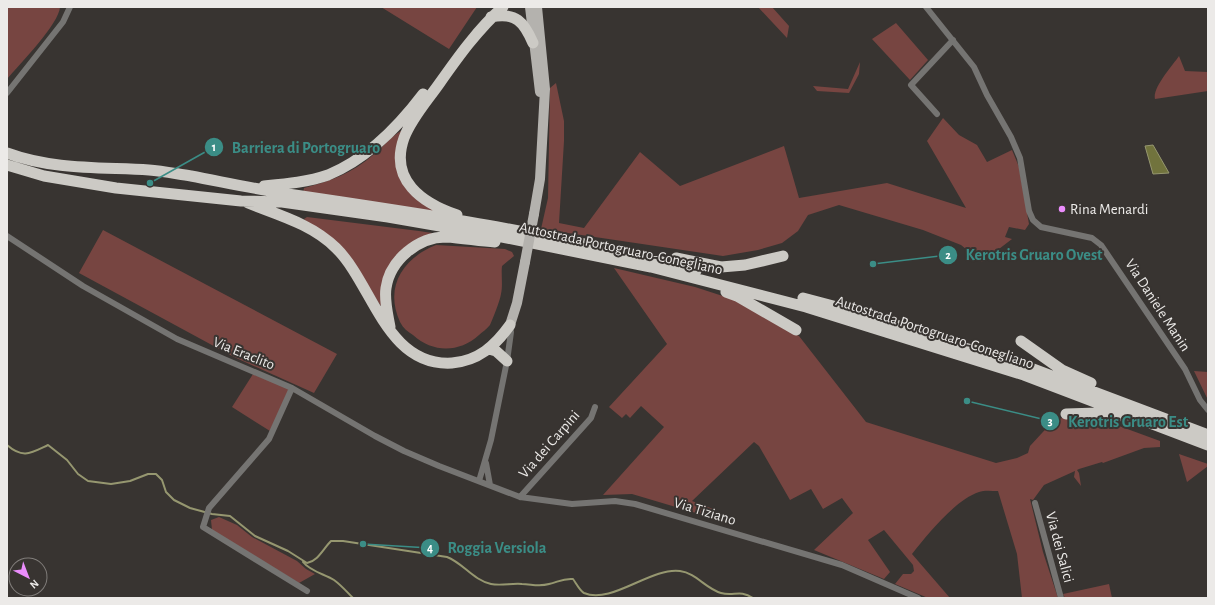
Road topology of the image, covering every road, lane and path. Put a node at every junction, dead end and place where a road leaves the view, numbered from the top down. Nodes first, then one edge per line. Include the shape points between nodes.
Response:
1 (503, 7) edge
2 (530, 7) edge
3 (538, 7) edge
4 (926, 7) edge
5 (68, 9) edge
6 (491, 12) edge
7 (953, 40) junction
8 (533, 43) junction
9 (7, 93) edge
10 (543, 112) junction
11 (937, 114) dead end
12 (7, 153) edge
13 (7, 165) edge
14 (249, 188) junction
15 (241, 201) junction
16 (7, 236) edge
17 (543, 241) junction
18 (619, 252) junction
19 (783, 256) dead end
20 (651, 267) junction
21 (510, 325) junction
22 (796, 330) dead end
23 (391, 332) junction
24 (1021, 341) dead end
25 (489, 349) junction
26 (507, 361) junction
27 (292, 388) junction
28 (595, 407) dead end
29 (1141, 408) junction
30 (1208, 410) edge
31 (1066, 414) dead end
32 (1208, 435) edge
33 (1189, 437) junction
34 (1208, 445) edge
35 (486, 463) junction
36 (479, 481) junction
37 (490, 485) junction
38 (520, 498) junction
39 (1035, 503) dead end
40 (307, 591) dead end
41 (918, 598) edge
42 (1061, 598) edge

1 - 6 highway
2 - 8 main road
3 - 10 main road via 544,65
4 - 7 street, Via Daniele Manin
5 - 9 street via 63,22
6 - 8 highway via 518,20 525,26
6 - 14 highway via 405,117 368,151 328,174 299,182
6 - 17 highway via 451,66 404,138 401,153 403,174 422,199 437,208
7 - 11 street via 911,85
7 - 30 street, Via Daniele Manin via 974,66 1020,158 1028,211 1033,220 1041,227 1092,238 1101,244 1188,374 1200,400
8 - 10 main road
10 - 21 main road, bridge via 540,179 517,303
12 - 14 highway, Autostrada Portogruaro-Conegliano via 65,167 150,170
13 - 15 highway, Autostrada Portogruaro-Conegliano via 81,183
14 - 17 highway, Autostrada Portogruaro-Conegliano via 385,208
15 - 17 highway, Autostrada Portogruaro-Conegliano via 282,202
15 - 23 highway via 309,228 326,239 350,263 376,311
16 - 27 street, Via Eraclito via 83,286 177,339
17 - 18 highway, Autostrada Portogruaro-Conegliano
17 - 20 highway, Autostrada Portogruaro-Conegliano
17 - 23 highway via 446,237 434,238 414,247 399,260 387,282 386,305
18 - 19 highway via 658,254 721,267 745,265
18 - 29 highway, Autostrada Portogruaro-Conegliano via 856,312 1033,369
20 - 22 highway via 737,296
20 - 33 highway, Autostrada Portogruaro-Conegliano via 806,306 851,320 1024,375
21 - 25 highway
21 - 26 street
23 - 25 highway via 414,354 439,362 473,359
24 - 29 highway via 1062,370
25 - 26 highway via 496,351
26 - 35 street
27 - 36 street, Via Eraclito via 404,451
27 - 40 street via 269,439 208,509 203,527
28 - 38 street, Via dei Carpini via 591,418
29 - 32 highway, Autostrada Portogruaro-Conegliano
31 - 33 highway via 1116,415
33 - 34 highway, Autostrada Portogruaro-Conegliano
35 - 36 street
35 - 37 street
36 - 37 street, Via Tiziano
37 - 38 street, Via Tiziano
38 - 41 street, Via Tiziano via 572,504 615,501 635,504 842,565
39 - 42 street, Via dei Salici

